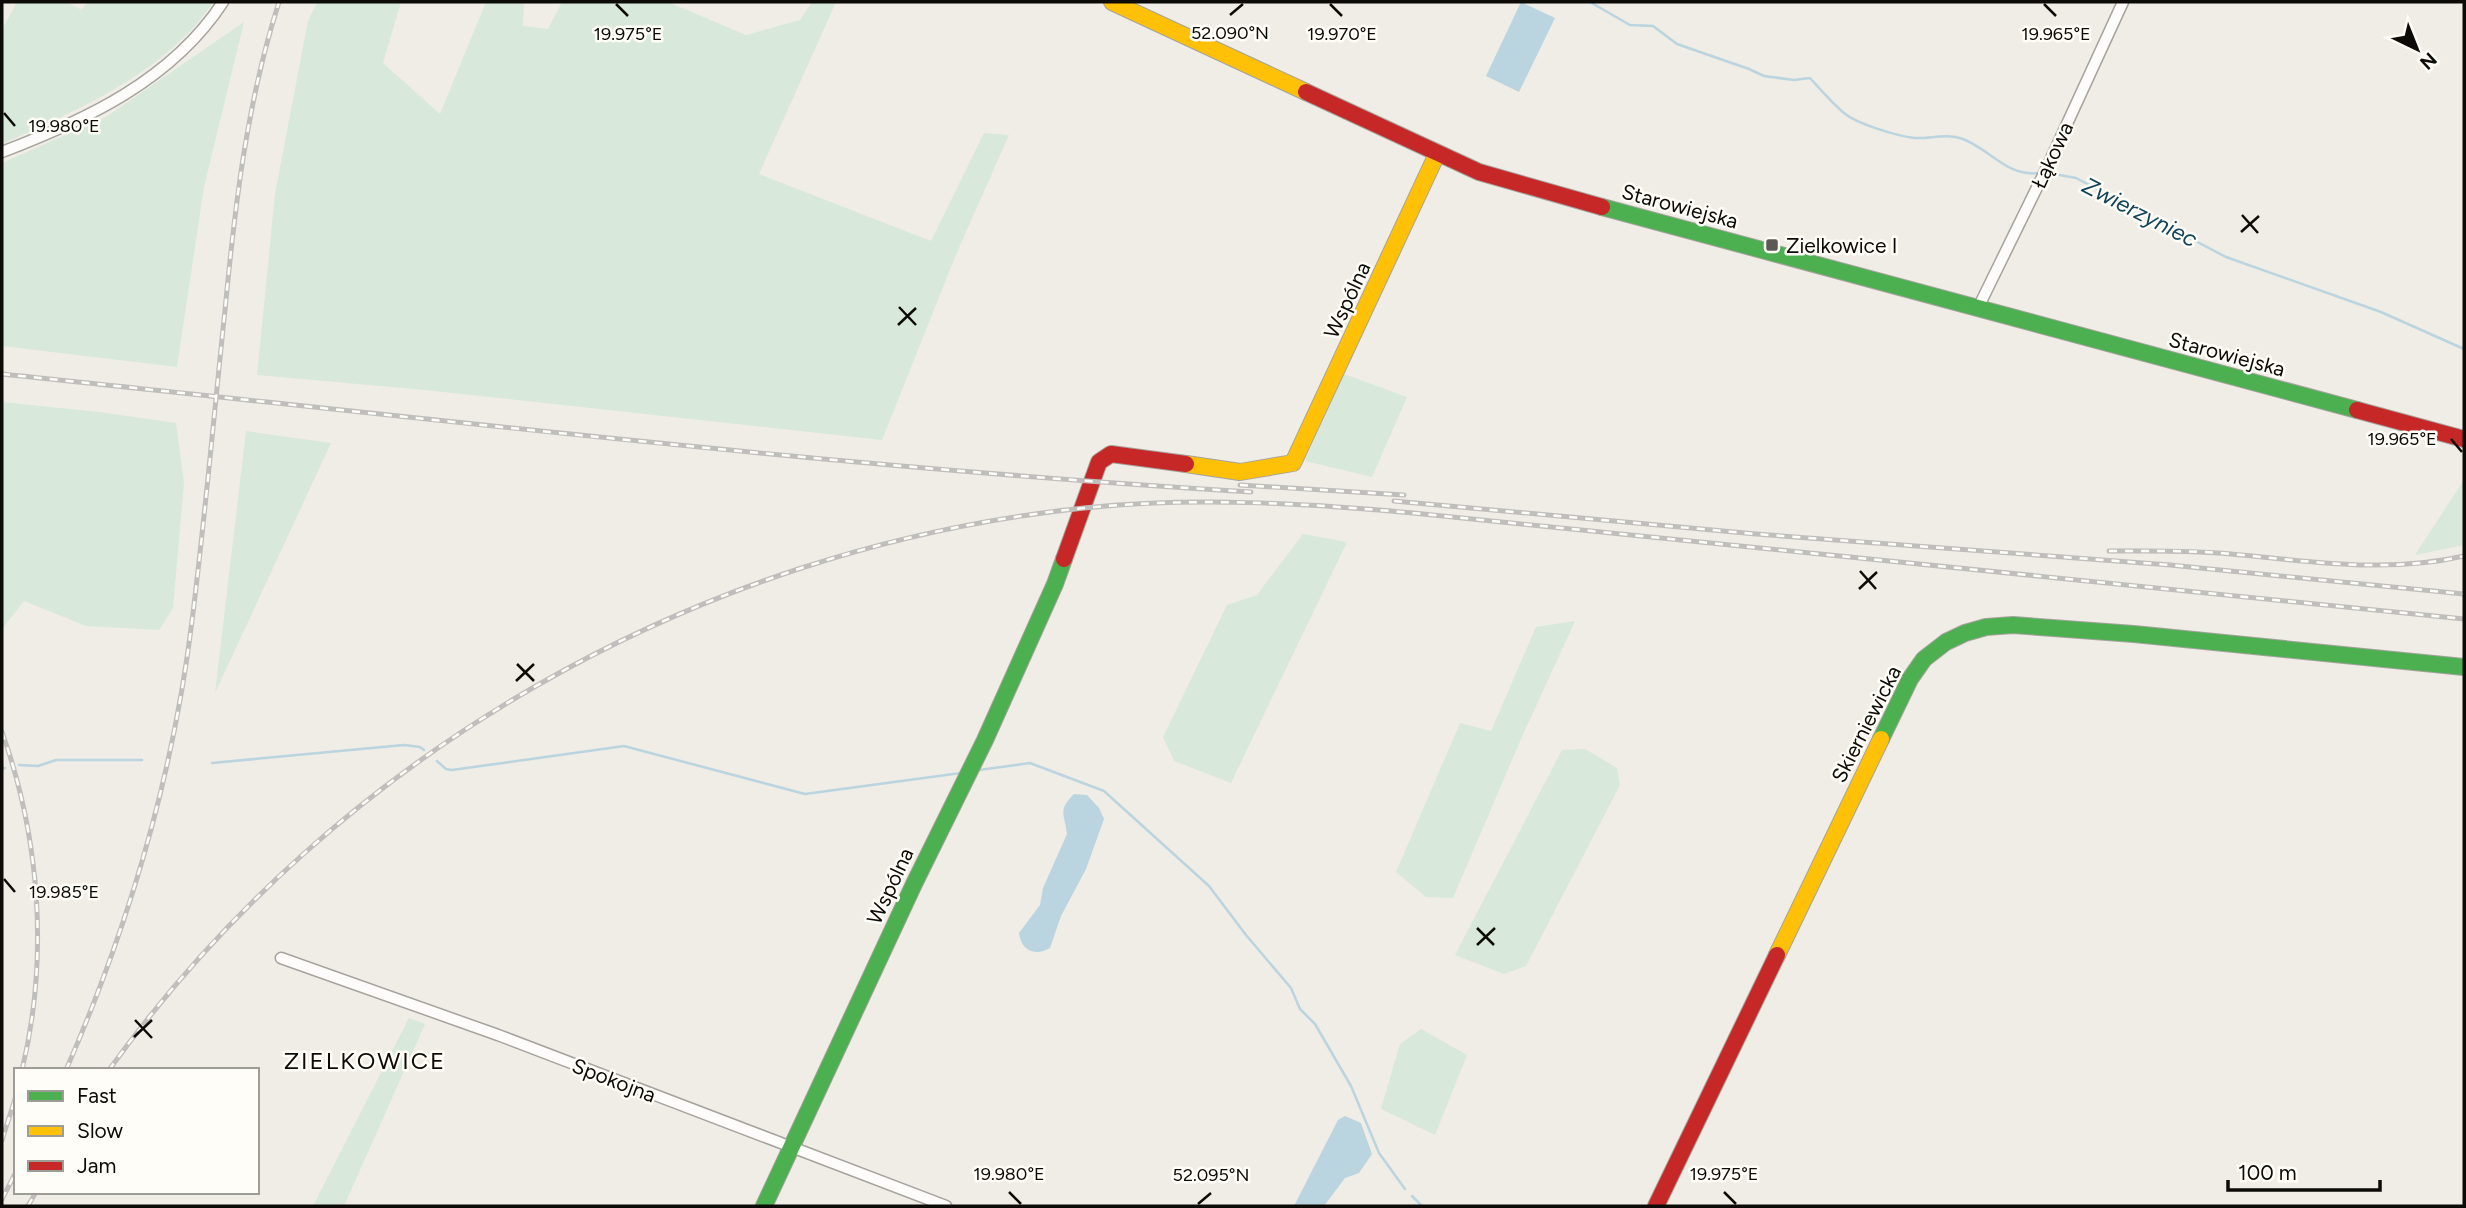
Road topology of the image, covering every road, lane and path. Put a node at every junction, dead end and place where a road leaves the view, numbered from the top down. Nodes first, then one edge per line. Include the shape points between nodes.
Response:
1 (223, 2) edge
2 (1111, 2) edge
3 (2123, 2) edge
4 (2, 152) edge
5 (1437, 155) junction
6 (1978, 309) junction
7 (2464, 439) edge
8 (2464, 667) edge
9 (281, 958) dead end
10 (792, 1148) junction
11 (764, 1206) edge
12 (946, 1206) edge
13 (1656, 1206) edge

1 - 4 street via 192,41 136,87 85,118
2 - 5 street, Starowiejska
3 - 6 street, Łąkowa
5 - 6 street, Starowiejska via 1523,186
5 - 10 street, Wspólna via 1293,463 1240,472 1111,454 1097,464 1055,584
6 - 7 street, Starowiejska
8 - 13 street, Skierniewicka via 2013,625 1986,627 1946,642 1924,659 1910,679
9 - 10 street, Spokojna
10 - 11 street, Wspólna
10 - 12 street, Spokojna

